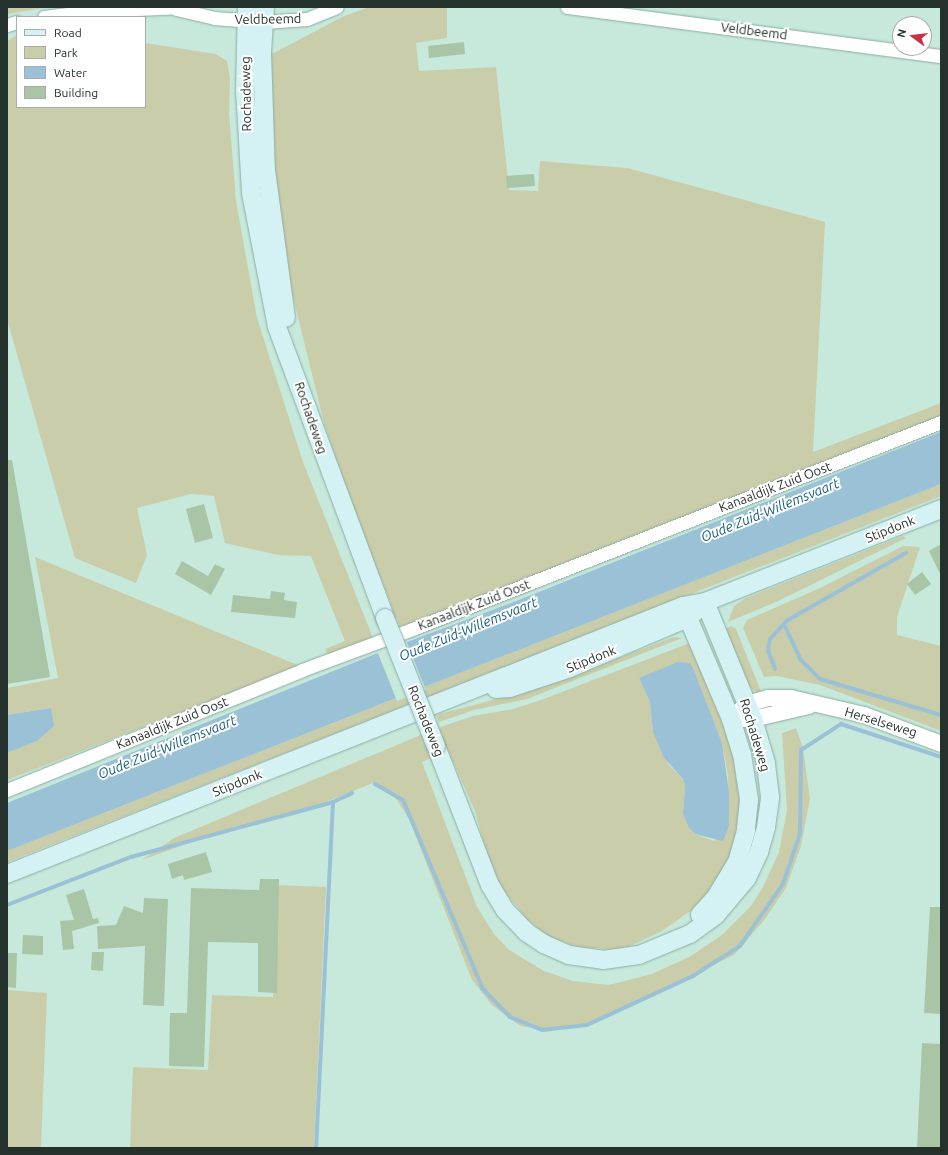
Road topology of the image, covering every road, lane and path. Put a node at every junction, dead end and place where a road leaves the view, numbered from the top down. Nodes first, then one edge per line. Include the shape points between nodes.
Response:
1 (311, 7) edge
2 (337, 7) edge
3 (567, 7) edge
4 (179, 8) edge
5 (255, 15) edge
6 (53, 16) edge
7 (941, 56) edge
8 (941, 422) edge
9 (941, 509) edge
10 (705, 602) junction
11 (686, 612) junction
12 (750, 712) junction
13 (731, 719) junction
14 (941, 744) edge
15 (7, 790) edge
16 (7, 874) edge
17 (661, 948) junction

1 - 2 street, Veldbeemd
2 - 5 street, Veldbeemd via 307,19
3 - 7 street, Veldbeemd
4 - 5 street, Veldbeemd
4 - 6 street, Veldbeemd via 124,8
5 - 17 main road, Rochadeweg, bridge via 246,91 251,193 277,327 385,618 490,885 505,910 526,932 544,944 569,955 618,960
8 - 15 street, Kanaaldijk Zuid Oost via 302,670
9 - 10 main road, Stipdonk
10 - 11 main road, Stipdonk
10 - 12 main road, Rochadeweg
11 - 13 main road, Rochadeweg
11 - 16 main road, Stipdonk via 467,692
12 - 13 street, Herselseweg
12 - 14 street, Herselseweg via 819,705 864,715
12 - 17 main road, Rochadeweg via 766,763 770,797 759,852 740,890 716,914 690,934
13 - 17 main road, Rochadeweg via 748,782 748,815 742,847 731,873 716,897

